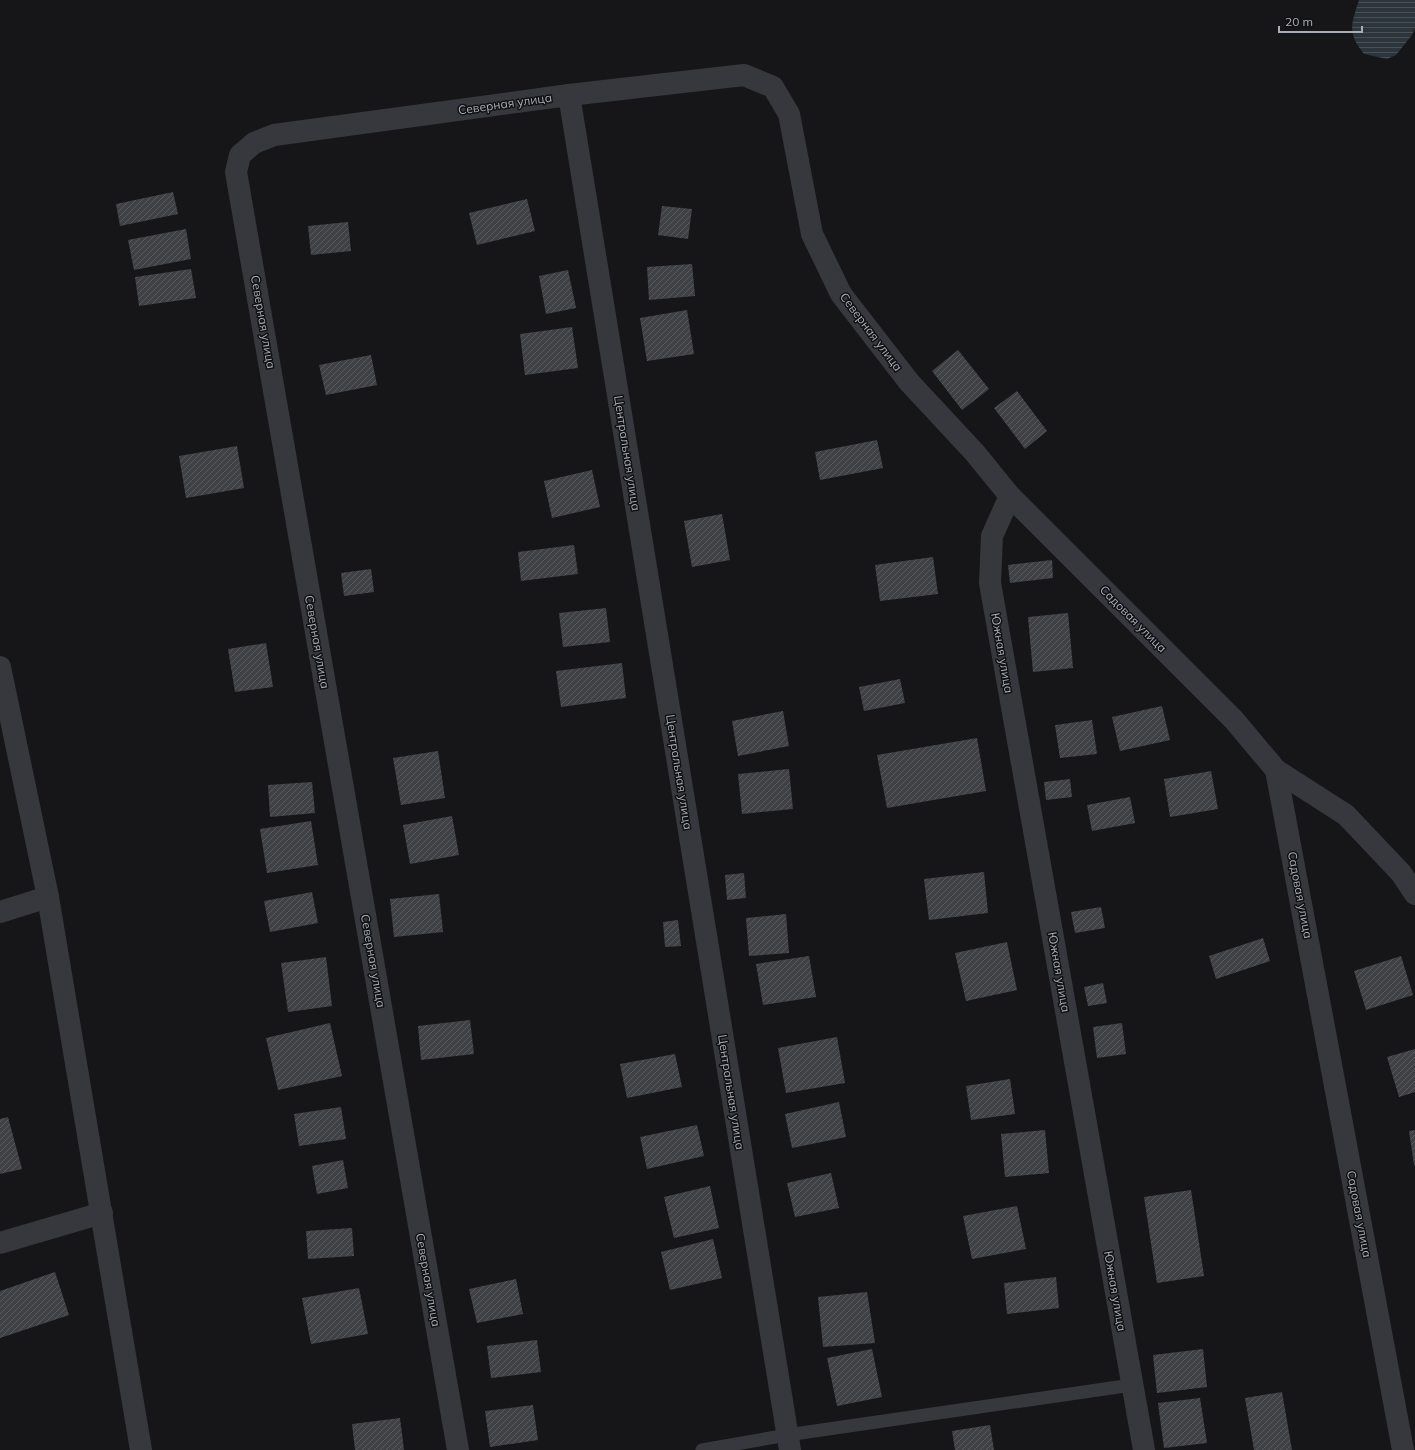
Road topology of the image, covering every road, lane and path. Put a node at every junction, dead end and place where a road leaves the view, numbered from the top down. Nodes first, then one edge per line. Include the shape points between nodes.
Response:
1 (569, 95) junction
2 (975, 453) joint
3 (1010, 496) junction
4 (0, 667) edge
5 (1276, 770) junction
6 (1415, 894) edge
7 (48, 897) junction
8 (0, 912) edge
9 (102, 1213) junction
10 (0, 1243) edge
11 (1132, 1385) junction
12 (788, 1443) edge
13 (141, 1450) edge
14 (458, 1450) edge
15 (702, 1450) edge
16 (1144, 1450) edge
17 (1403, 1450) edge

1 - 2 street, Северная улица via 744,75 773,87 789,114 812,234 841,294 909,382
1 - 12 street, Центральная улица
1 - 14 street, Северная улица via 274,135 254,143 240,155 236,172
2 - 3 street, Садовая улица
3 - 5 street, Садовая улица via 1234,720
3 - 11 street, Южная улица via 992,536 990,583
4 - 7 street
5 - 6 street via 1346,815 1401,873
5 - 17 street, Садовая улица
7 - 8 street
7 - 9 street
9 - 10 street
9 - 13 street
11 - 12 lane
11 - 16 street, Южная улица
12 - 15 lane

